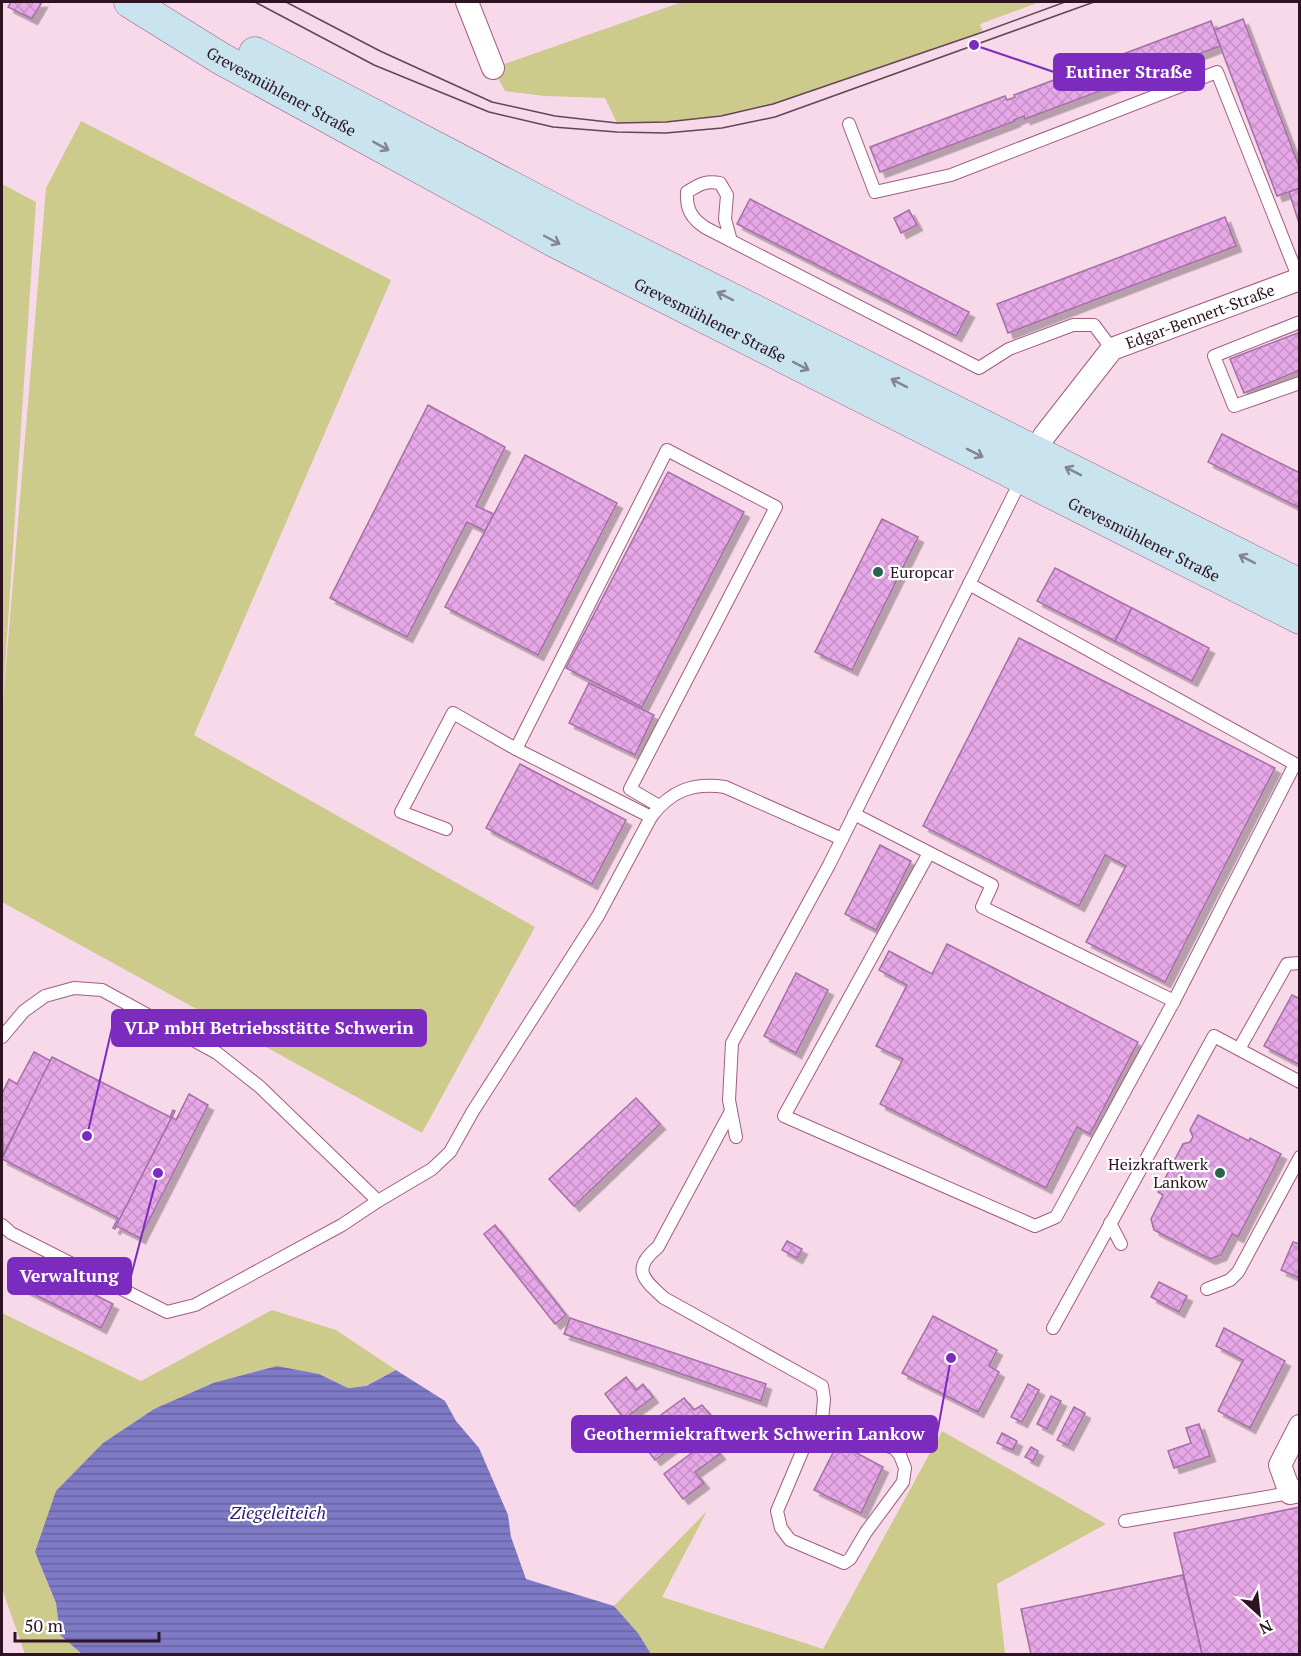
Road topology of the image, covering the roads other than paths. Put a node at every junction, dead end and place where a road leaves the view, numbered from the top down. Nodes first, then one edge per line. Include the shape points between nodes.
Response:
1 (130, 2) edge
2 (166, 2) edge
3 (467, 2) edge
4 (493, 68) dead end
5 (849, 124) dead end
6 (731, 240) junction
7 (1299, 279) edge
8 (1299, 322) edge
9 (1112, 349) junction
10 (1299, 383) edge
11 (1029, 464) junction
12 (969, 584) junction
13 (1299, 585) edge
14 (1299, 618) edge
15 (516, 749) junction
16 (659, 806) junction
17 (854, 813) junction
18 (651, 817) junction
19 (446, 829) dead end
20 (842, 838) junction
21 (929, 853) junction
22 (1299, 963) edge
23 (1174, 1001) junction
24 (2, 1037) edge
25 (1239, 1050) junction
26 (1299, 1082) edge
27 (731, 1111) junction
28 (736, 1137) dead end
29 (1299, 1158) edge
30 (378, 1201) junction
31 (1110, 1223) junction
32 (2, 1225) edge
33 (1121, 1244) dead end
34 (1207, 1289) dead end
35 (1053, 1328) dead end
36 (822, 1421) junction
37 (1299, 1426) edge
38 (1295, 1492) edge
39 (1125, 1521) dead end

1 -> 11 street, Grevesmühlener Straße via 220,58 556,242
11 -> 2 street, Grevesmühlener Straße via 232,41
3 - 4 street
5 - 7 lane via 875,192 951,175 1217,72
6 - 6 lane via 725,219 727,195 720,183 701,183 687,192 688,211 696,222
6 - 9 lane via 978,368 1009,349 1073,325 1094,325
7 - 9 street, Edgar-Bennert-Straße
8 - 10 lane via 1214,356 1234,406
9 - 11 street, Edgar-Bennert-Straße via 1044,436
11 - 12 lane
13 -> 11 street, Grevesmühlener Straße
11 - 14 street, Grevesmühlener Straße
12 - 17 lane
12 - 23 lane via 1295,764
15 - 16 lane via 667,450 776,507 630,789
15 - 18 lane
15 - 19 lane via 453,714 402,812
16 - 18 lane
16 - 20 lane via 689,788 707,784 725,787
17 - 20 lane
17 - 21 lane
18 - 30 lane via 598,916 450,1152 432,1169
20 - 27 lane via 732,1043
21 - 23 lane via 992,885 982,907
21 - 23 lane via 784,1116 1035,1226 1056,1217
22 - 25 lane via 1287,964
24 - 30 lane via 24,1011 45,996 74,988 102,990 217,1053 260,1087
25 - 26 lane
25 - 31 lane via 1214,1036
27 - 28 lane
27 - 36 lane via 658,1247 644,1258 646,1282 664,1298 822,1386
29 - 34 lane via 1238,1272 1230,1280
30 - 32 lane via 342,1225 195,1305 167,1312
31 - 33 lane
31 - 35 lane
36 - 36 lane via 829,1429 894,1448 906,1468 896,1493 844,1563 790,1540 781,1528 777,1511 807,1440
37 - 38 street via 1280,1465
38 - 39 lane

